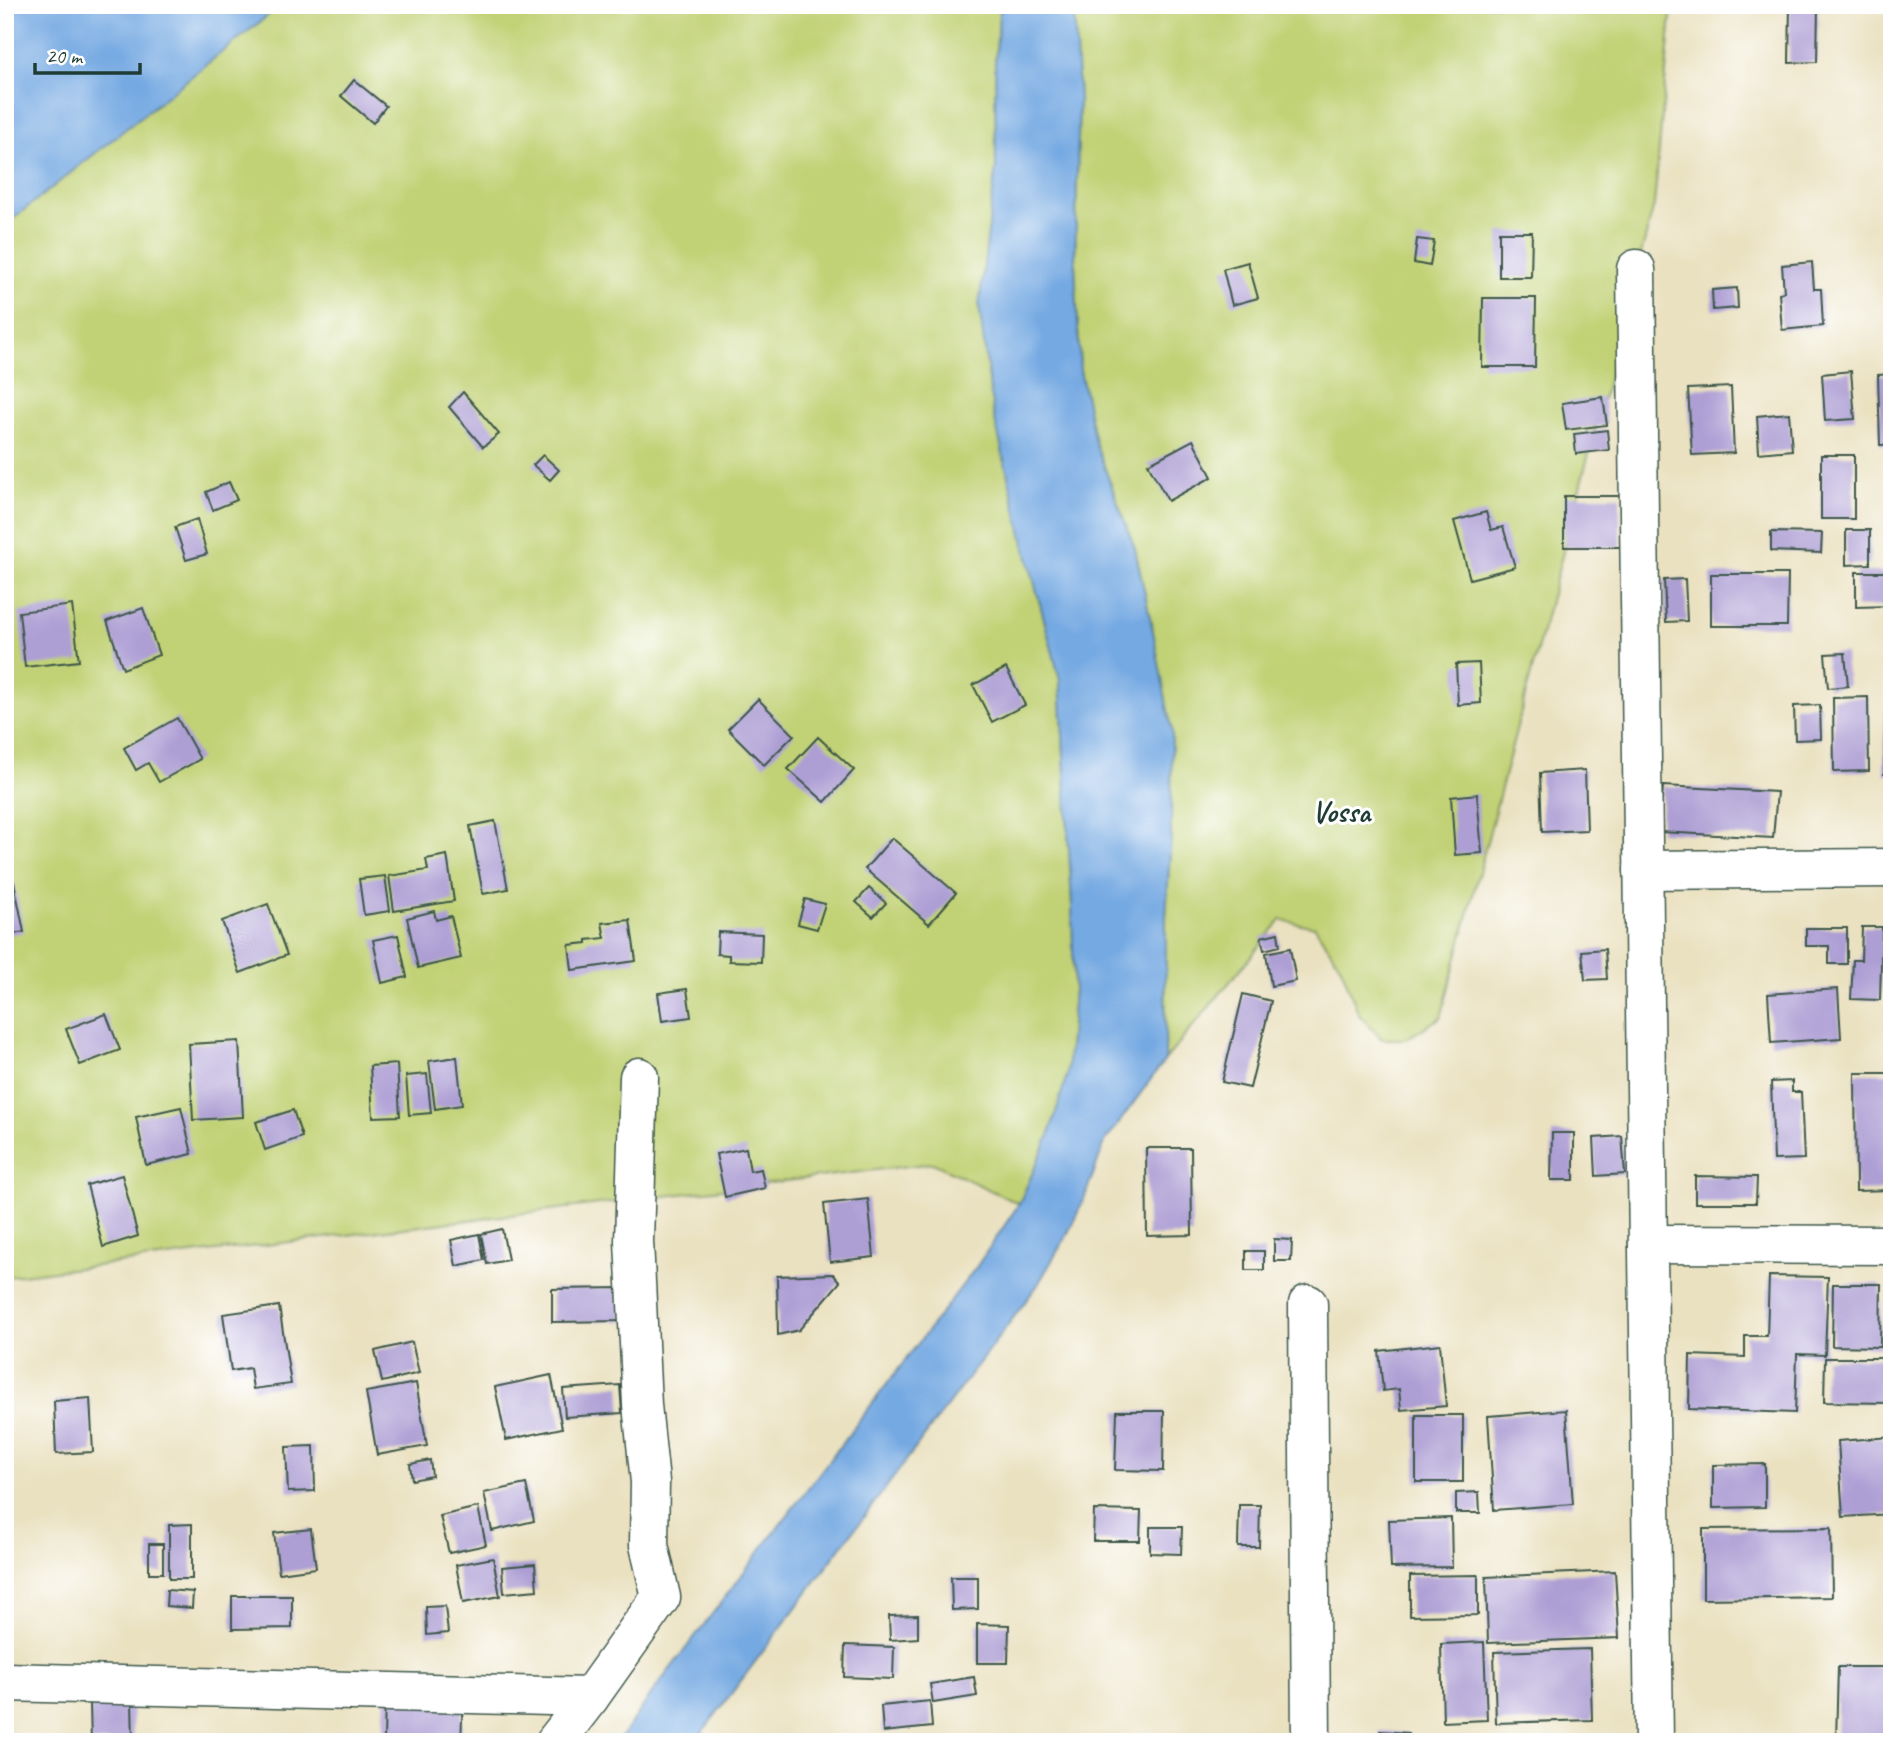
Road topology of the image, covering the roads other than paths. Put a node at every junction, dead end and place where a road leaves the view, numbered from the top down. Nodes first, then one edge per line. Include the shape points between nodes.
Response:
1 (1636, 269) dead end
2 (1892, 868) edge
3 (1643, 870) junction
4 (639, 1077) dead end
5 (1648, 1244) junction
6 (1892, 1245) edge
7 (1308, 1304) dead end
8 (5, 1682) edge
9 (590, 1697) junction
10 (555, 1742) edge
11 (1311, 1742) edge
12 (1654, 1742) edge

1 - 3 street
2 - 3 street
3 - 5 street
4 - 9 street via 634,1241 650,1482 649,1545 661,1597
5 - 6 street
5 - 12 street
7 - 11 street
8 - 9 street
9 - 10 street

